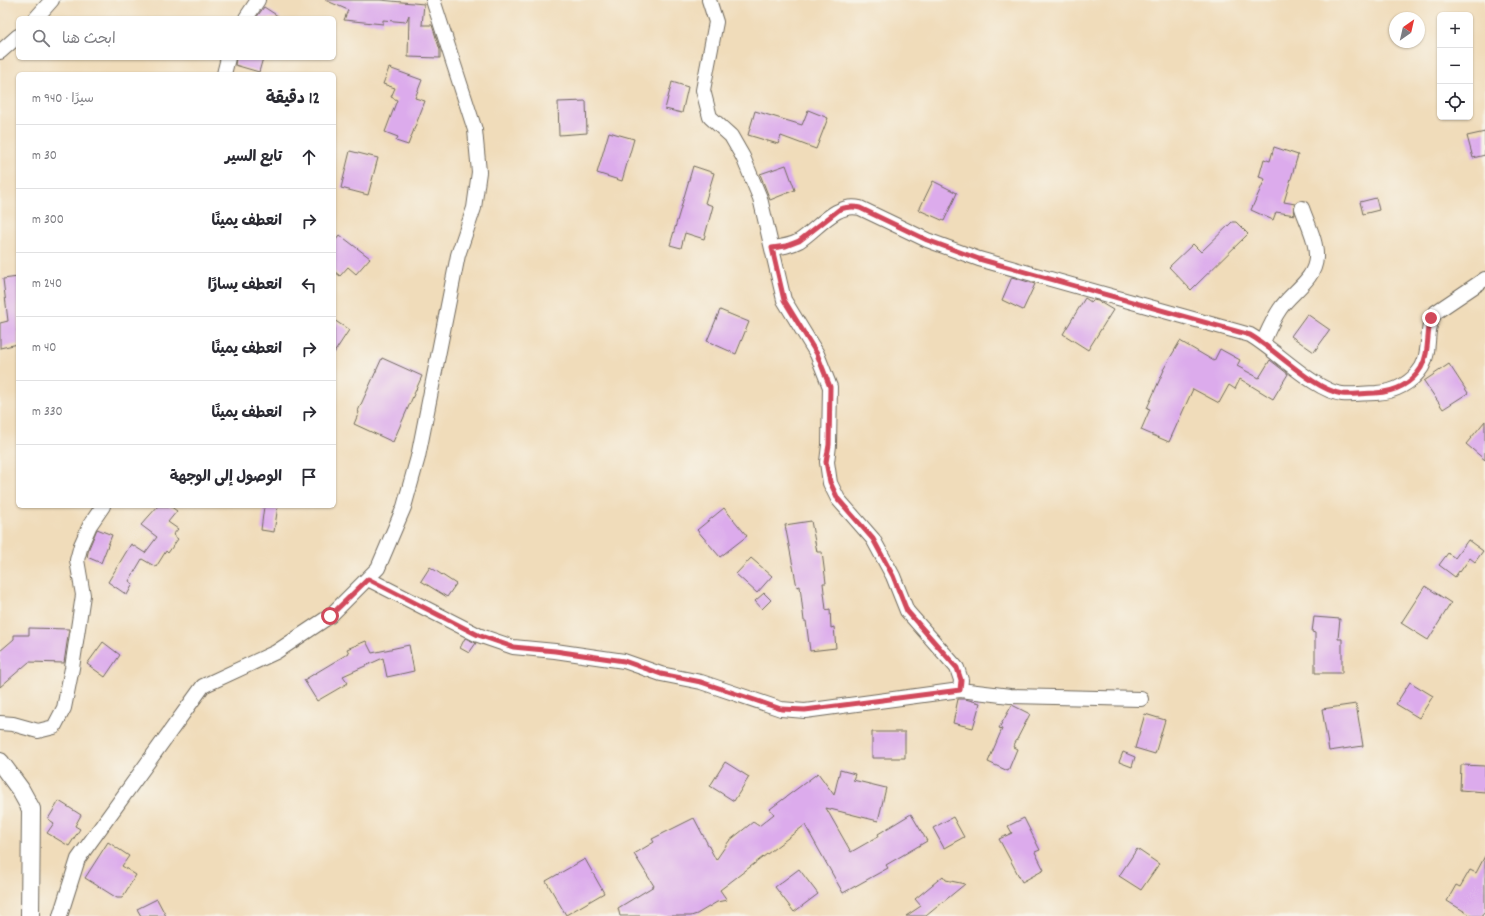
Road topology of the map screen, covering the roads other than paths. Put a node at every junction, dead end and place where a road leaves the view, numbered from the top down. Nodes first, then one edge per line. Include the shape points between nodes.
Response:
1 (52, 0) edge
2 (258, 0) edge
3 (433, 0) edge
4 (709, 0) edge
5 (38, 16) edge
6 (247, 16) edge
7 (16, 38) edge
8 (0, 52) edge
9 (228, 60) edge
10 (224, 72) edge
11 (1302, 208) dead end
12 (772, 248) junction
13 (1485, 279) edge
14 (1263, 342) junction
15 (102, 508) edge
16 (368, 579) junction
17 (960, 690) junction
18 (1141, 699) dead end
19 (0, 723) edge
20 (0, 762) edge
21 (30, 916) edge
22 (60, 916) edge

1 - 5 street
2 - 6 street
3 - 16 street via 475,130 479,172 474,208 458,256 418,457 404,507 378,568
4 - 12 street via 716,22 703,90 710,117 732,136 743,158 760,198
7 - 8 street
9 - 10 street
11 - 14 street via 1315,246 1314,269 1279,310
12 - 14 street via 799,241 840,209 852,206 972,257 1237,331
12 - 17 street via 784,300 817,354 830,387 829,445 826,462 830,482 838,499 873,539 893,576 907,611 957,668 961,680
13 - 14 street via 1436,312 1429,325 1428,347 1422,367 1408,383 1389,391 1342,394 1332,392 1315,383
15 - 19 street via 90,525 81,545 78,560 83,595 64,708 54,727 38,731
16 - 17 street via 478,635 513,647 624,661 661,674 701,682 781,709 805,710
16 - 22 street via 330,616 276,652 203,686 78,858
17 - 18 street via 1010,696
20 - 21 street via 31,809

